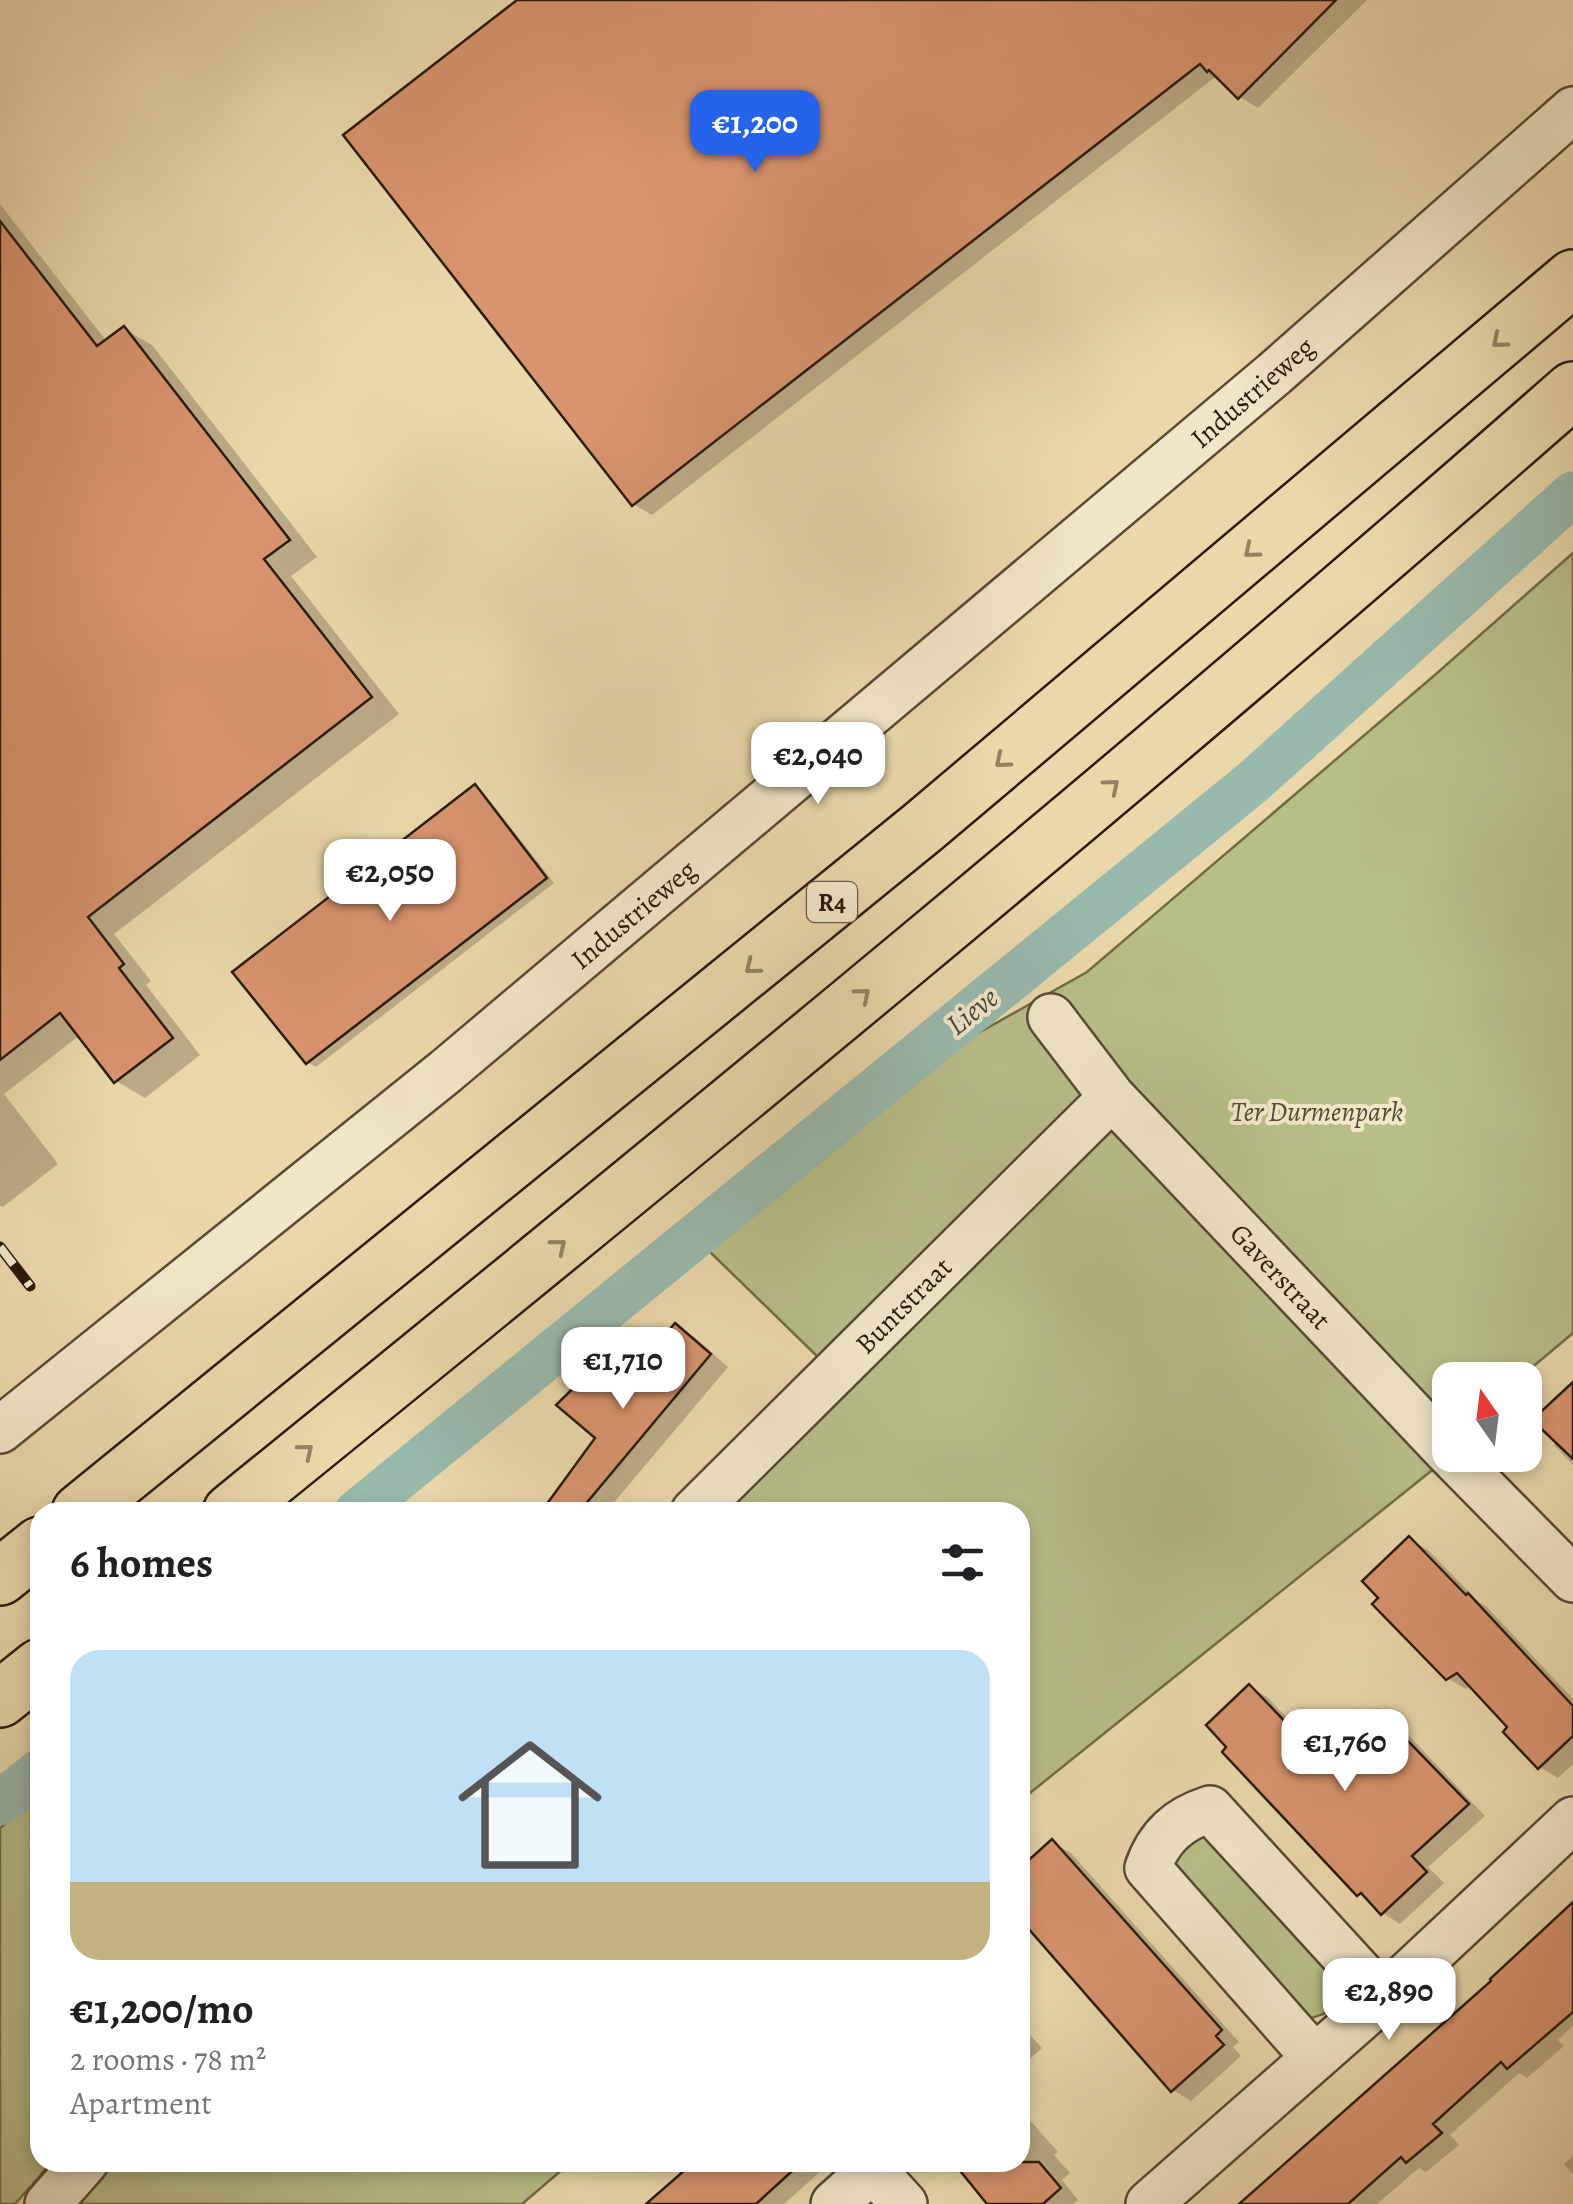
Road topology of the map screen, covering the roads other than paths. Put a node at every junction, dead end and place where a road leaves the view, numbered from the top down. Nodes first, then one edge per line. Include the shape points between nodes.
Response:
1 (1573, 110) edge
2 (1573, 278) edge
3 (1573, 390) edge
4 (1051, 1017) dead end
5 (1112, 1096) junction
6 (0, 1430) edge
7 (1432, 1436) edge
8 (1467, 1472) edge
9 (92, 1502) edge
10 (243, 1502) edge
11 (704, 1502) edge
12 (30, 1553) edge
13 (0, 1577) edge
14 (1573, 1578) edge
15 (30, 1675) edge
16 (0, 1699) edge
17 (1573, 1820) edge
18 (1383, 1998) junction
19 (1315, 2058) junction
20 (76, 2172) edge
21 (870, 2172) edge
22 (881, 2172) edge
23 (48, 2204) edge
24 (834, 2204) edge
25 (904, 2204) edge
26 (1149, 2204) edge

1 - 6 street, Industrieweg via 1274,374 474,1047
2 -> 9 highway, R4 via 922,828
10 -> 3 highway via 968,908
4 - 5 street, Gaverstraat
5 - 7 street, Gaverstraat
5 - 11 street, Buntstraat
8 - 14 street, Gaverstraat
12 - 13 highway
15 - 16 highway
17 - 18 street
18 - 19 street
18 - 19 street via 1210,1809 1169,1830 1148,1868
19 - 26 street
20 - 23 street
21 - 24 street
22 - 25 street

